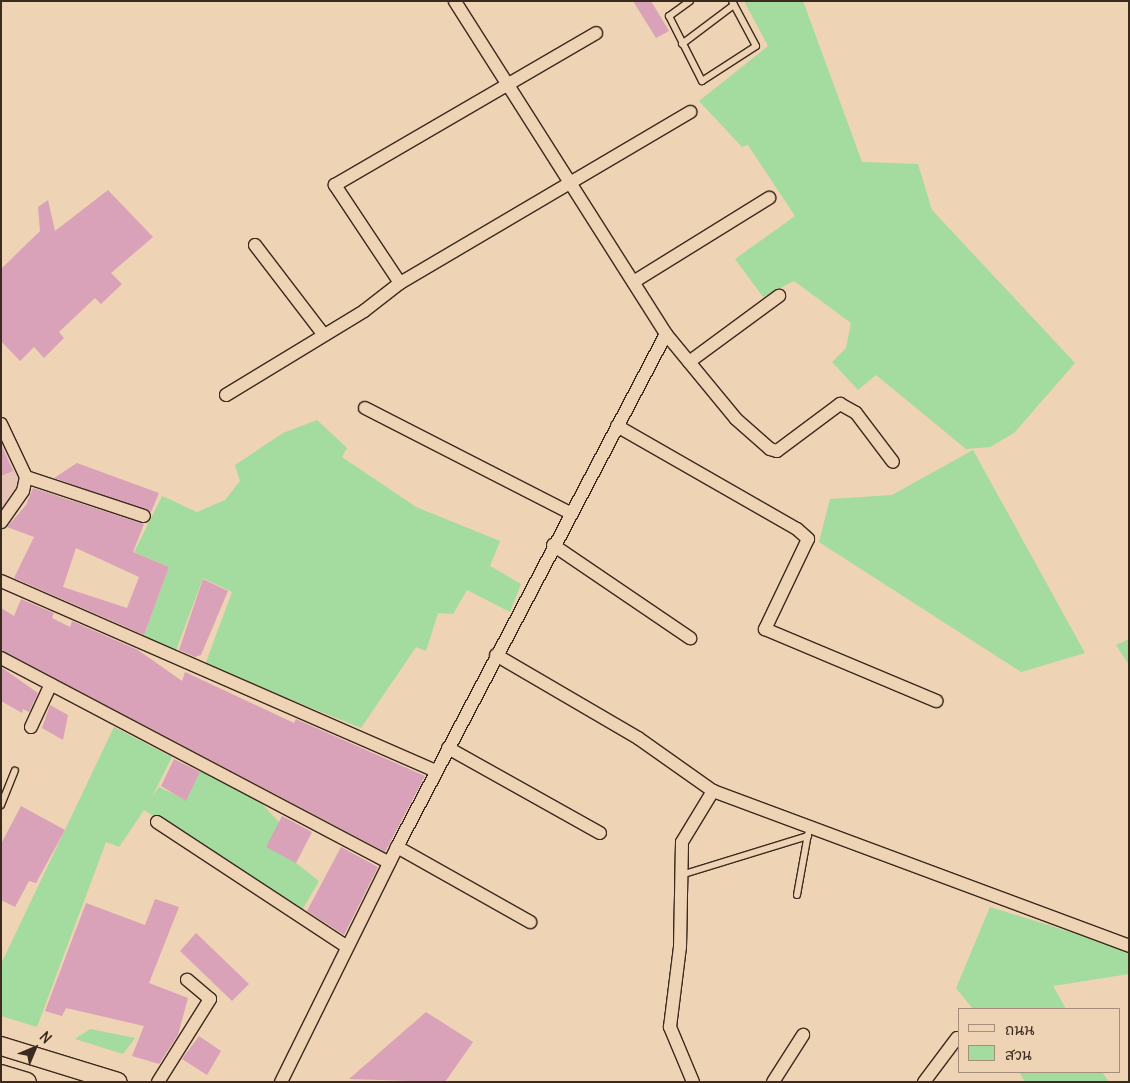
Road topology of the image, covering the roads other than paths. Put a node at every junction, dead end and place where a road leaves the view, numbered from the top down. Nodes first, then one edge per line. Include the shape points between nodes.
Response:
1 (455, 1) edge
2 (690, 1) edge
3 (733, 3) edge
4 (596, 33) dead end
5 (682, 44) junction
6 (505, 84) junction
7 (690, 112) dead end
8 (570, 185) junction
9 (769, 198) dead end
10 (255, 245) dead end
11 (636, 281) junction
12 (400, 283) junction
13 (779, 296) dead end
14 (324, 334) junction
15 (666, 334) junction
16 (689, 362) junction
17 (226, 395) dead end
18 (365, 408) dead end
19 (1, 424) edge
20 (617, 426) junction
21 (893, 462) dead end
22 (26, 477) junction
23 (570, 513) junction
24 (144, 516) dead end
25 (1, 522) edge
26 (553, 545) junction
27 (1, 581) edge
28 (690, 638) dead end
29 (496, 655) junction
30 (1, 658) edge
31 (51, 684) junction
32 (936, 702) dead end
33 (31, 728) dead end
34 (448, 748) junction
35 (436, 771) junction
36 (15, 772) dead end
37 (713, 791) junction
38 (1, 805) edge
39 (157, 822) dead end
40 (809, 832) junction
41 (600, 833) dead end
42 (397, 848) junction
43 (389, 863) junction
44 (680, 876) junction
45 (797, 895) dead end
46 (530, 922) dead end
47 (347, 946) junction
48 (1129, 946) edge
49 (187, 980) dead end
50 (803, 1035) dead end
51 (957, 1038) dead end
52 (1, 1046) edge
53 (1, 1074) edge
54 (27, 1082) edge
55 (118, 1082) edge
56 (158, 1082) edge
57 (282, 1082) edge
58 (694, 1082) edge
59 (773, 1082) edge
60 (924, 1082) edge

1 - 6 street
2 - 5 lane via 669,16
3 - 5 lane
3 - 5 lane via 756,46 702,82
4 - 6 street
6 - 8 street
6 - 12 street via 335,185
7 - 8 street
8 - 11 street
8 - 12 street
9 - 11 street
10 - 14 street
11 - 15 street
12 - 14 street via 364,311
13 - 16 street
14 - 17 street
15 - 16 street
15 - 20 street
16 - 21 street via 752,436 770,449 777,450 840,404 856,413
18 - 23 street
19 - 22 street
20 - 23 street
20 - 32 street via 797,528 808,539 765,629
22 - 24 street
22 - 25 street via 23,491
23 - 26 street
26 - 28 street
26 - 29 street
27 - 35 street
29 - 34 street
29 - 37 street via 638,738
30 - 31 street
31 - 33 street
31 - 43 street
34 - 35 street
34 - 41 street
35 - 42 street
36 - 38 lane
37 - 40 street
37 - 44 street via 682,842
39 - 47 street
40 - 44 lane
40 - 45 lane
40 - 48 street
42 - 43 street
42 - 46 street
43 - 47 street
44 - 58 street via 680,947 670,1027
47 - 57 street
49 - 56 street via 210,999
50 - 59 street
51 - 60 street
52 - 55 main road
53 - 54 main road

